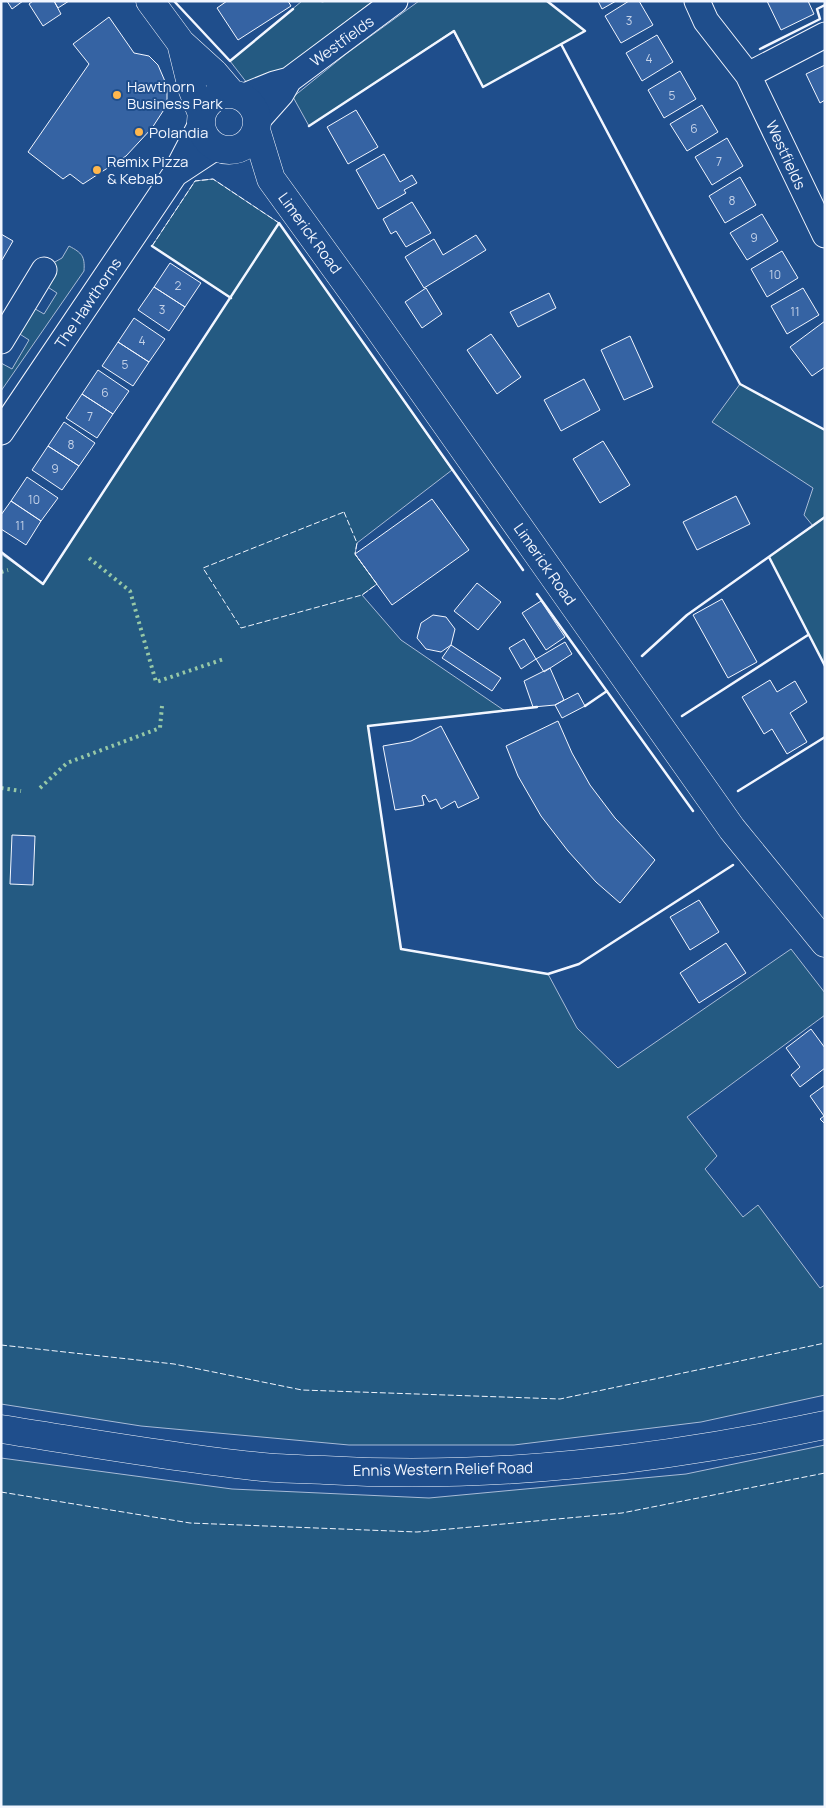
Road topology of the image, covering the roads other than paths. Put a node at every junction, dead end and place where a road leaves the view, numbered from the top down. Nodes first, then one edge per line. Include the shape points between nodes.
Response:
1 (150, 1) edge
2 (396, 1) edge
3 (697, 1) edge
4 (825, 35) edge
5 (181, 43) junction
6 (748, 75) junction
7 (289, 80) junction
8 (237, 96) junction
9 (201, 119) junction
10 (256, 125) junction
11 (221, 149) junction
12 (175, 174) junction
13 (271, 179) junction
14 (825, 235) edge
15 (44, 270) dead end
16 (1, 341) edge
17 (1, 432) edge
18 (825, 943) edge
19 (825, 1425) edge
20 (1, 1429) edge

1 - 5 main road
2 - 7 street, Westfields
3 - 6 street, Westfields via 706,21
4 - 6 street
5 - 8 main road
5 - 9 main road
6 - 14 street, Westfields
7 - 8 street, Westfields
7 - 10 street, Westfields
8 - 9 main road via 213,98 206,105
8 - 10 main road via 255,111
9 - 11 main road via 208,141
9 - 12 street, The Hawthorns
10 - 11 main road via 251,139 244,146 235,150
10 - 13 main road, Limerick Road
11 - 12 street, The Hawthorns
11 - 13 main road, Limerick Road
12 - 17 street, The Hawthorns
13 - 18 main road, Limerick Road via 732,829
15 - 16 street
19 - 20 main road, Ennis Western Relief Road via 748,1441 615,1461 497,1471 382,1474 254,1466

